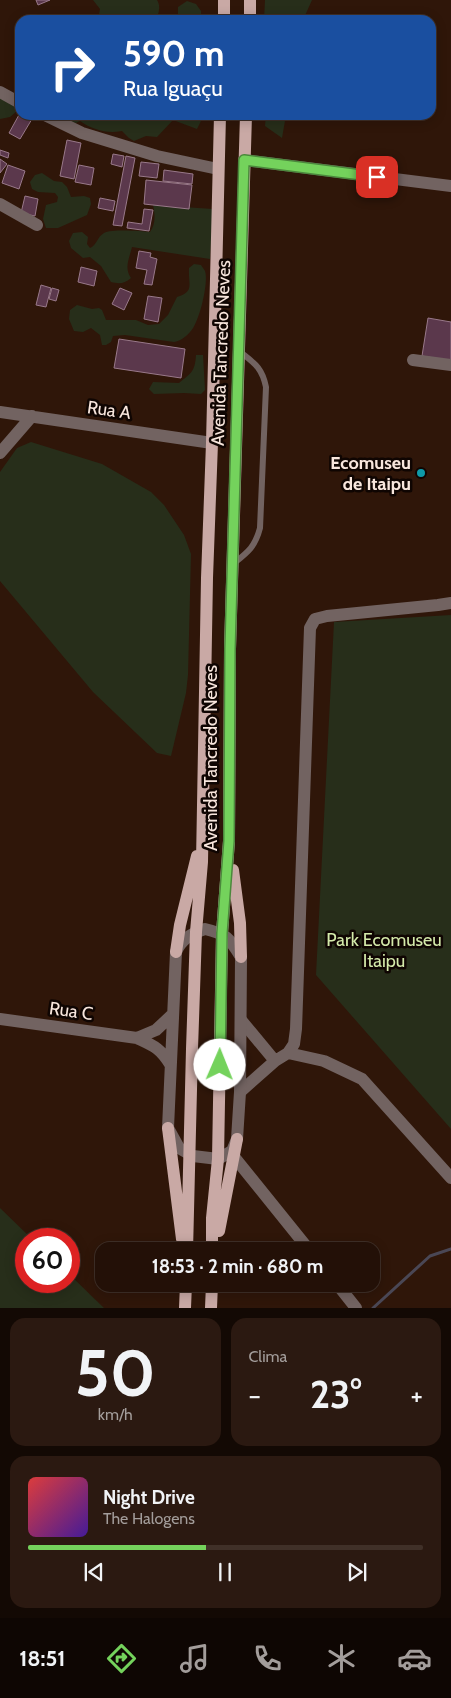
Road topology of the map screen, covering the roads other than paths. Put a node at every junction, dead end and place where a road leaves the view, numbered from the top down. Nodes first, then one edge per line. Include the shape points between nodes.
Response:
1 (224, 0) edge
2 (250, 0) edge
3 (224, 15) edge
4 (250, 15) edge
5 (0, 92) edge
6 (15, 100) edge
7 (55, 120) edge
8 (220, 120) edge
9 (246, 120) edge
10 (244, 160) junction
11 (218, 169) junction
12 (451, 186) edge
13 (0, 204) edge
14 (36, 225) dead end
15 (239, 351) junction
16 (413, 360) dead end
17 (451, 365) edge
18 (0, 412) edge
19 (32, 416) junction
20 (212, 443) junction
21 (0, 452) edge
22 (232, 564) junction
23 (451, 602) edge
24 (202, 836) junction
25 (229, 841) junction
26 (196, 932) junction
27 (222, 933) junction
28 (176, 952) junction
29 (241, 958) junction
30 (172, 1015) junction
31 (0, 1018) edge
32 (241, 1020) junction
33 (137, 1038) junction
34 (288, 1052) junction
35 (275, 1061) junction
36 (170, 1064) junction
37 (240, 1092) junction
38 (168, 1128) junction
39 (237, 1140) junction
40 (190, 1156) junction
41 (235, 1158) junction
42 (218, 1159) junction
43 (451, 1178) edge
44 (182, 1242) edge
45 (187, 1242) edge
46 (212, 1242) edge
47 (219, 1242) edge
48 (303, 1242) edge
49 (186, 1292) edge
50 (212, 1292) edge
51 (343, 1292) edge
52 (186, 1308) edge
53 (211, 1308) edge
54 (356, 1308) edge

1 - 3 main road
2 - 4 main road
5 - 6 street
7 - 11 street via 82,133 157,156
8 - 11 main road, Avenida Tancredo Neves
9 - 10 main road, Avenida Tancredo Neves
10 - 12 street
10 - 15 main road, Avenida Tancredo Neves
11 - 20 main road, Avenida Tancredo Neves
13 - 14 street
15 - 22 main road, Avenida Tancredo Neves
15 - 22 lane via 260,370 266,386 260,528 250,550
16 - 17 street
18 - 19 street, Rua A
19 - 20 street, Rua A
19 - 21 street
20 - 24 main road, Avenida Tancredo Neves
22 - 25 main road, Avenida Tancredo Neves
23 - 34 street via 326,616 315,619 310,628 296,1029 294,1044
24 - 26 main road, Avenida Tancredo Neves
24 - 28 main road
25 - 27 main road, Avenida Tancredo Neves
25 - 29 main road via 240,923
26 - 27 street via 205,929
26 - 28 street via 180,942
26 - 40 main road, Avenida Tancredo Neves
27 - 29 street via 232,942
27 - 42 main road, Avenida Tancredo Neves
28 - 30 street
29 - 32 street
30 - 33 street via 156,1030
30 - 36 street
31 - 33 street, Rua C
32 - 35 street
32 - 37 street
33 - 36 street, Rua C via 153,1045
34 - 35 street
34 - 43 street via 324,1061 362,1080
35 - 37 street
36 - 38 street
37 - 39 street
38 - 40 street via 178,1148
38 - 44 main road
39 - 41 main road
39 - 42 street via 232,1152
40 - 42 street
40 - 45 main road, Avenida Tancredo Neves
41 - 47 main road via 222,1208
41 - 48 street
42 - 46 main road, Avenida Tancredo Neves
49 - 52 main road
50 - 53 main road
51 - 54 street

